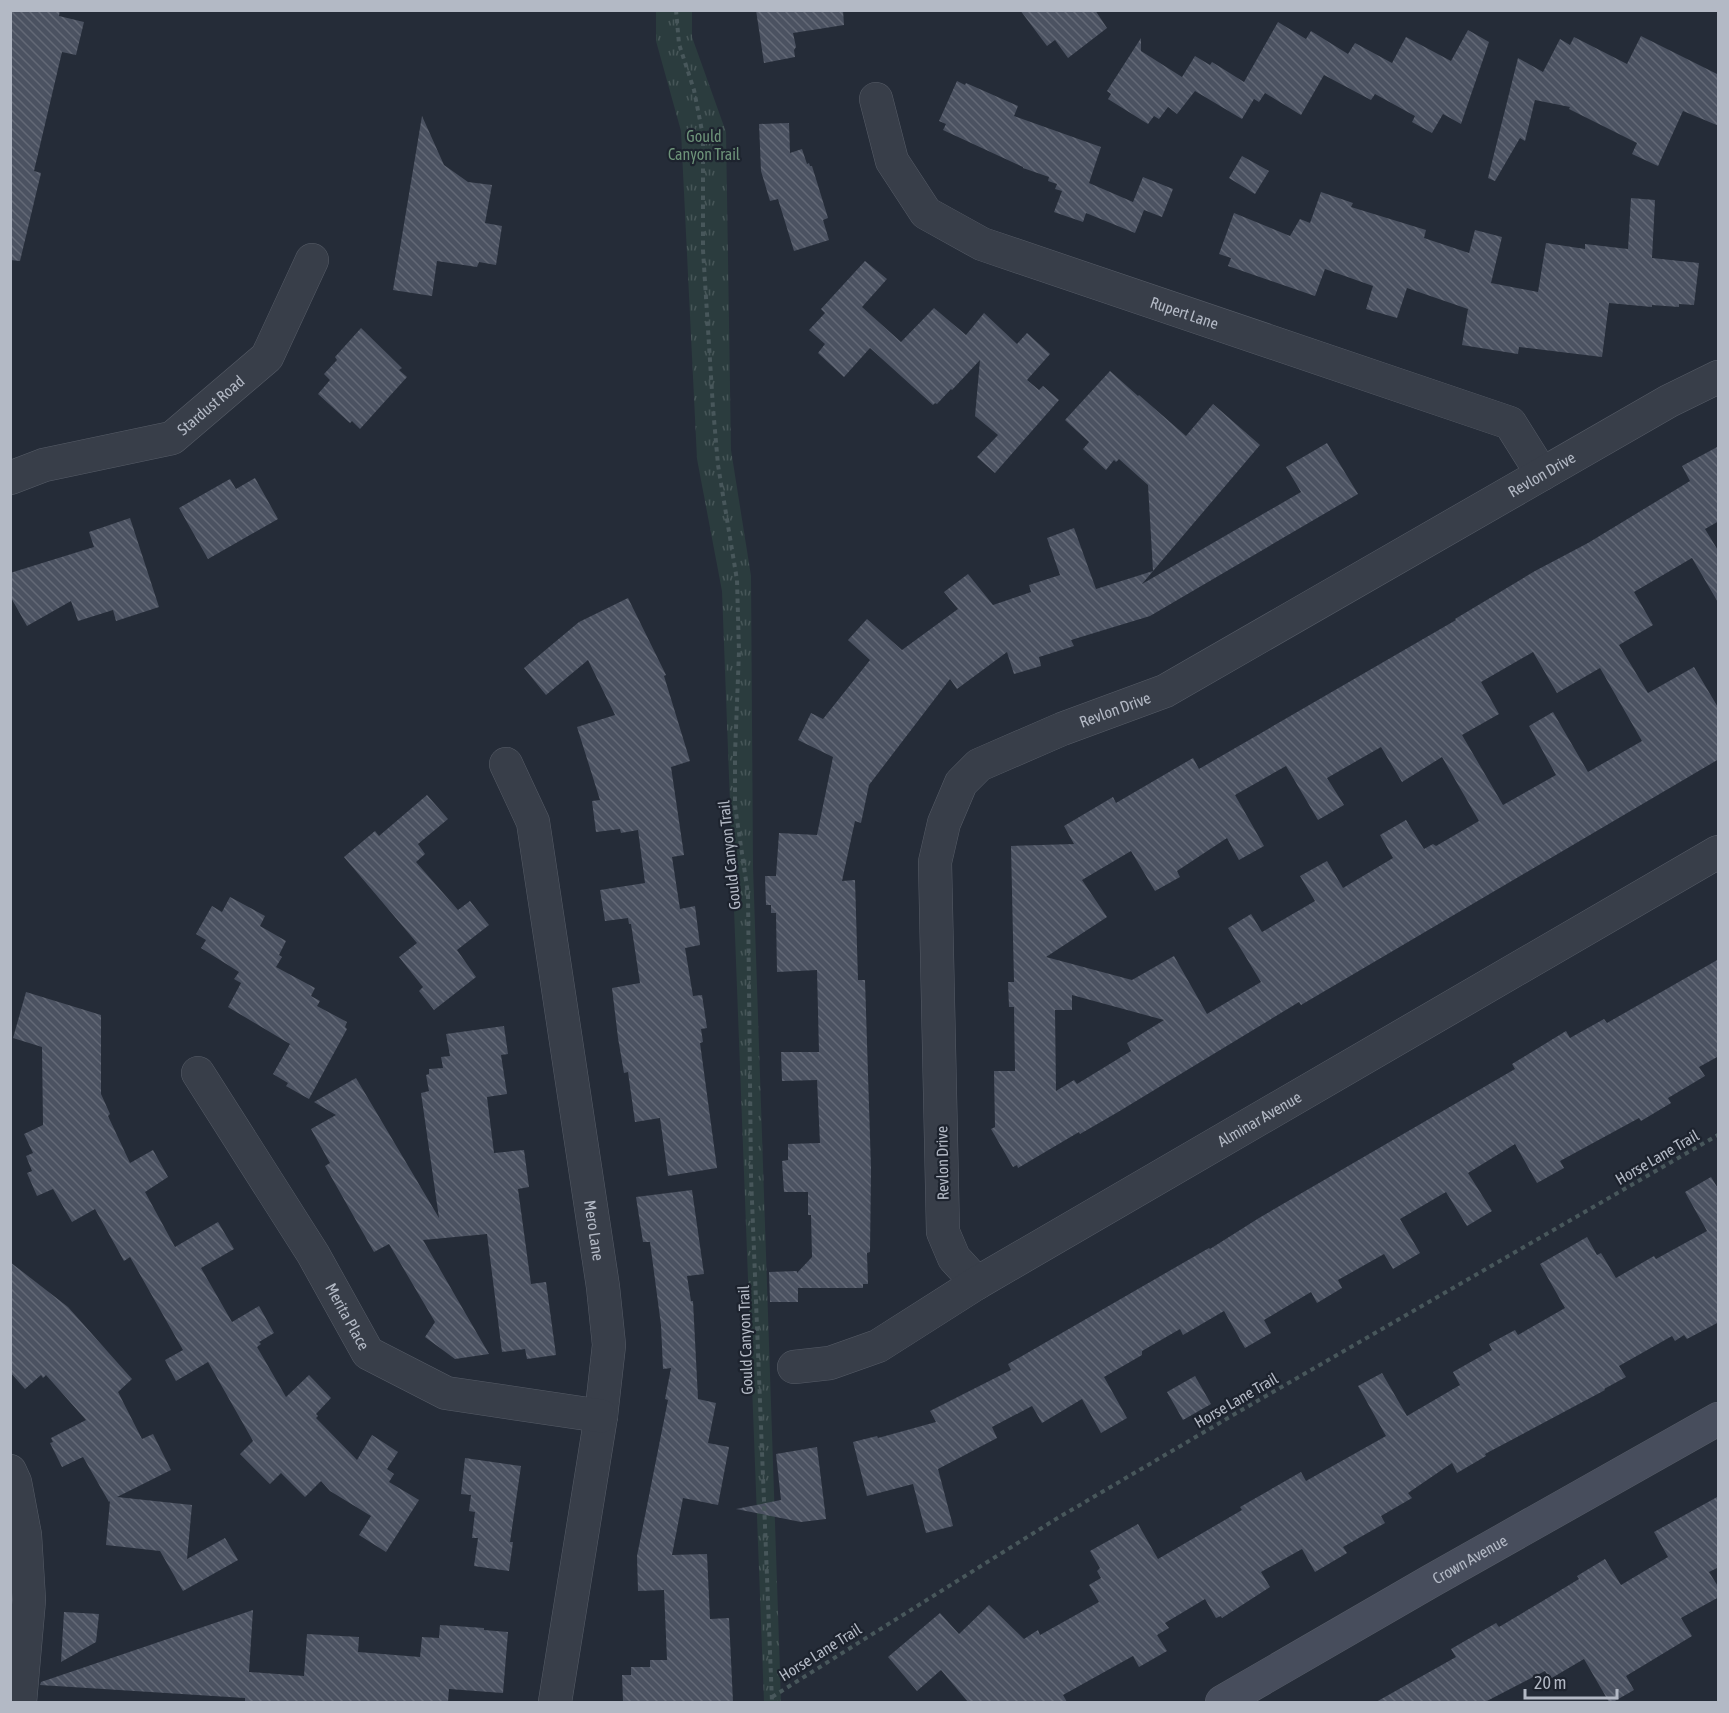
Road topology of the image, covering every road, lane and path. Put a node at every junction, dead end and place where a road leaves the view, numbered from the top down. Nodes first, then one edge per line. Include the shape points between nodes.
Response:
1 (676, 10) edge
2 (876, 99) dead end
3 (312, 260) dead end
4 (1719, 377) edge
5 (1542, 474) junction
6 (10, 478) edge
7 (506, 764) dead end
8 (1719, 852) edge
9 (198, 1073) dead end
10 (1719, 1135) edge
11 (977, 1283) junction
12 (794, 1367) dead end
13 (601, 1416) junction
14 (1719, 1419) edge
15 (10, 1471) edge
16 (772, 1697) junction
17 (20, 1702) edge
18 (555, 1702) edge
19 (772, 1702) edge
20 (1222, 1702) edge

1 - 16 path, Gould Canyon Trail via 679,44 694,90 702,136 703,250 713,408 737,580 735,806 748,894 751,1176
2 - 5 street, Rupert Lane via 892,161 926,213 982,244 1510,423
3 - 6 street, Stardust Road via 267,357 172,438 44,465
4 - 5 street, Revlon Drive
5 - 11 street, Revlon Drive via 1165,691 979,765 961,783 944,823 935,862 944,1232 954,1258
7 - 13 street, Mero Lane via 533,822 603,1287 609,1345
8 - 11 street, Alminar Avenue
9 - 13 street, Merita Place via 313,1254 368,1353 446,1393
10 - 16 path, Horse Lane Trail via 1056,1519
11 - 12 street, Alminar Avenue via 878,1346 830,1363
13 - 18 street, Mero Lane
14 - 20 street, Crown Avenue
15 - 17 street via 25,1535 29,1600
16 - 19 path, Gould Canyon Trail

